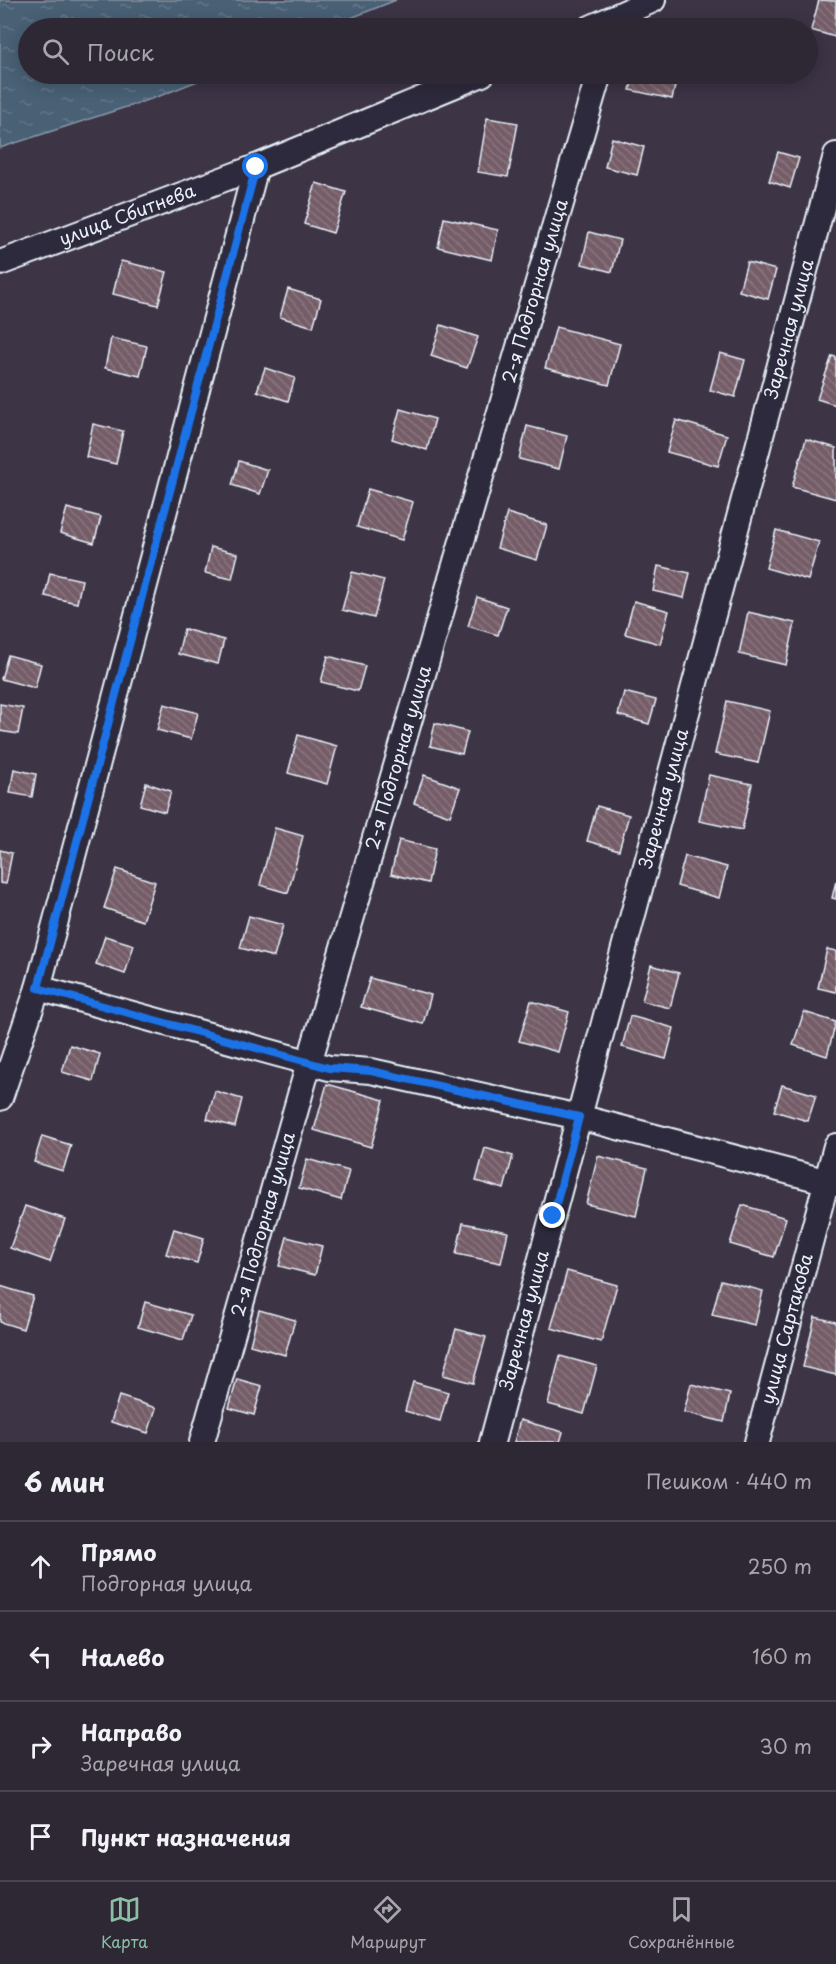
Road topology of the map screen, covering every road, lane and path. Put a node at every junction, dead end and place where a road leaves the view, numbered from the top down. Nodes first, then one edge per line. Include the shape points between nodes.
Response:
1 (653, 0) edge
2 (622, 18) edge
3 (458, 84) edge
4 (596, 84) edge
5 (836, 155) edge
6 (256, 167) junction
7 (0, 264) edge
8 (38, 988) junction
9 (309, 1063) junction
10 (0, 1098) edge
11 (579, 1117) junction
12 (836, 1146) edge
13 (831, 1182) edge
14 (202, 1442) edge
15 (492, 1442) edge
16 (757, 1442) edge

1 - 2 street
3 - 6 street, улица Сбитнева
4 - 9 street, 2-я Подгорная улица
5 - 11 street, Заречная улица
6 - 7 street, улица Сбитнева
6 - 8 street
8 - 9 street
8 - 10 street
9 - 11 street via 371,1071
9 - 14 street, 2-я Подгорная улица
11 - 13 street
11 - 15 street, Заречная улица
12 - 13 street, улица Сартакова
13 - 16 street, улица Сартакова

